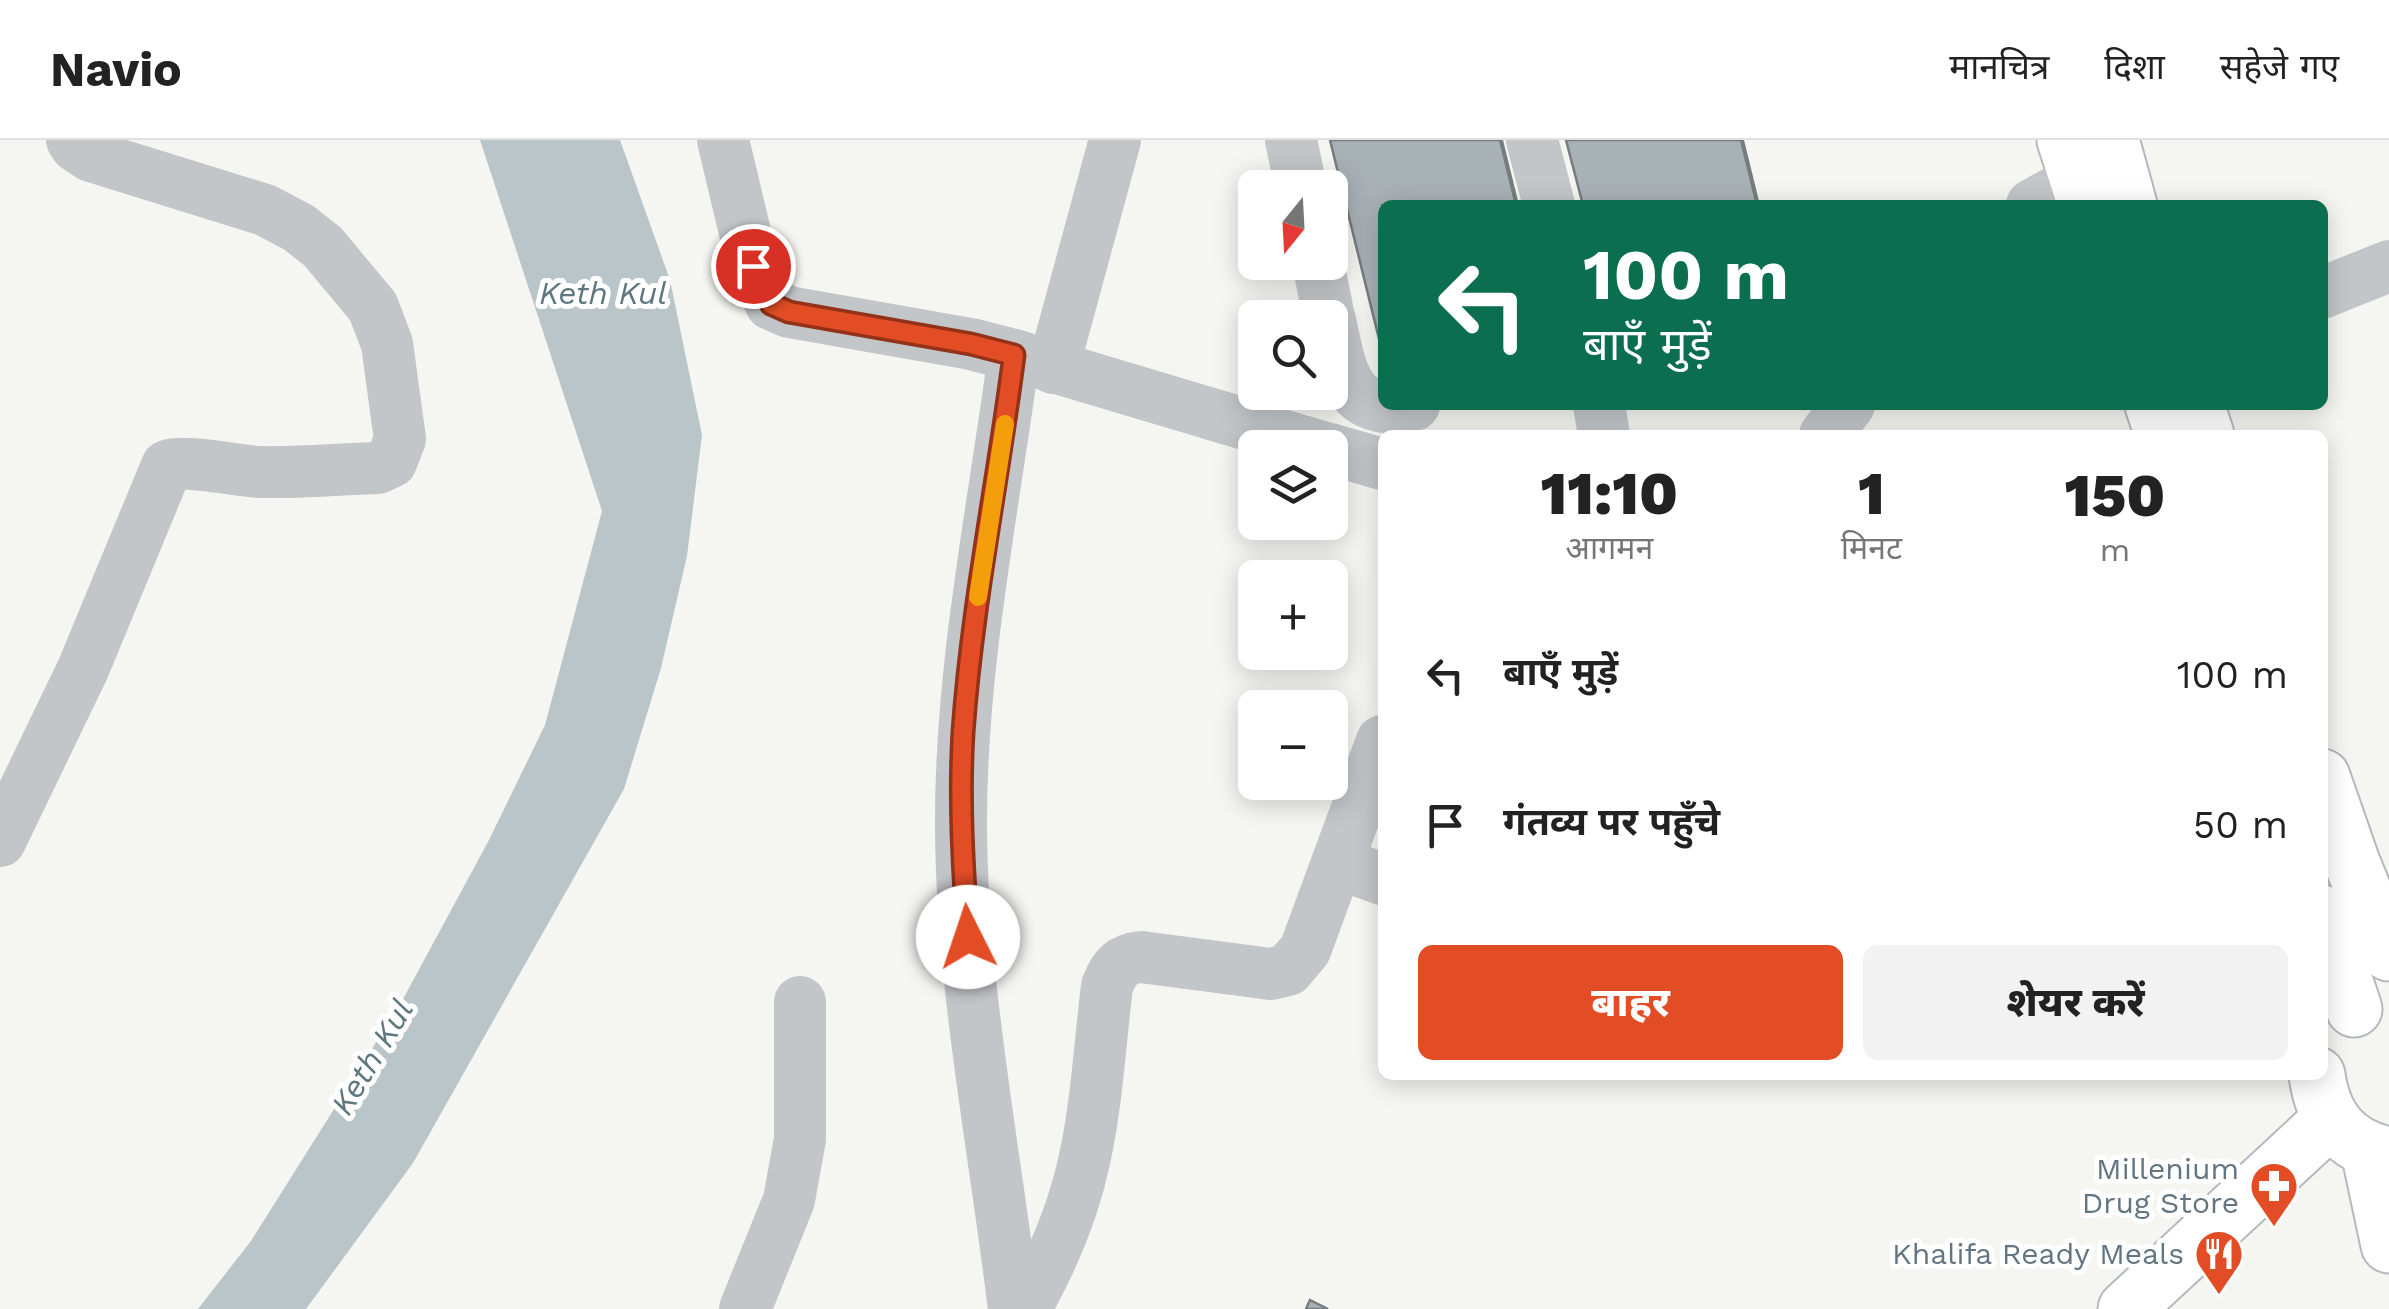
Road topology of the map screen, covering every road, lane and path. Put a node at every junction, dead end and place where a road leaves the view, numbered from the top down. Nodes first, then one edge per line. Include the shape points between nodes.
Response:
1 (72, 140) edge
2 (723, 140) edge
3 (1116, 140) edge
4 (1291, 140) edge
5 (1532, 140) edge
6 (1298, 170) edge
7 (1548, 200) edge
8 (2389, 266) edge
9 (2328, 291) edge
10 (1033, 361) junction
11 (1348, 384) edge
12 (1378, 406) edge
13 (1844, 410) edge
14 (1267, 430) edge
15 (1829, 430) edge
16 (1348, 454) edge
17 (1378, 463) edge
18 (1378, 764) edge
19 (2328, 793) edge
20 (0, 841) edge
21 (1360, 871) edge
22 (2328, 932) edge
23 (2389, 953) edge
24 (800, 1002) dead end
25 (2355, 1018) edge
26 (2352, 1125) edge
27 (2389, 1245) edge
28 (746, 1309) edge
29 (1014, 1309) edge
30 (1025, 1309) edge
31 (2126, 1309) edge

1 - 20 street via 91,156 265,210 323,248 374,307 387,344 400,439 390,462 378,468 267,472 167,466
2 - 10 street via 753,266 771,304
3 - 10 street
4 - 6 street
5 - 7 street
8 - 9 street
10 - 14 street
10 - 29 street via 997,482 980,578 963,734 961,830 979,1048
11 - 12 street
13 - 15 street
16 - 17 street
18 - 21 street
19 - 23 main road
21 - 30 street via 1288,970 1271,974 1141,957 1114,970 1085,1158 1066,1224
22 - 25 main road
24 - 28 street via 800,1139 788,1200
26 - 27 main road
26 - 31 main road

